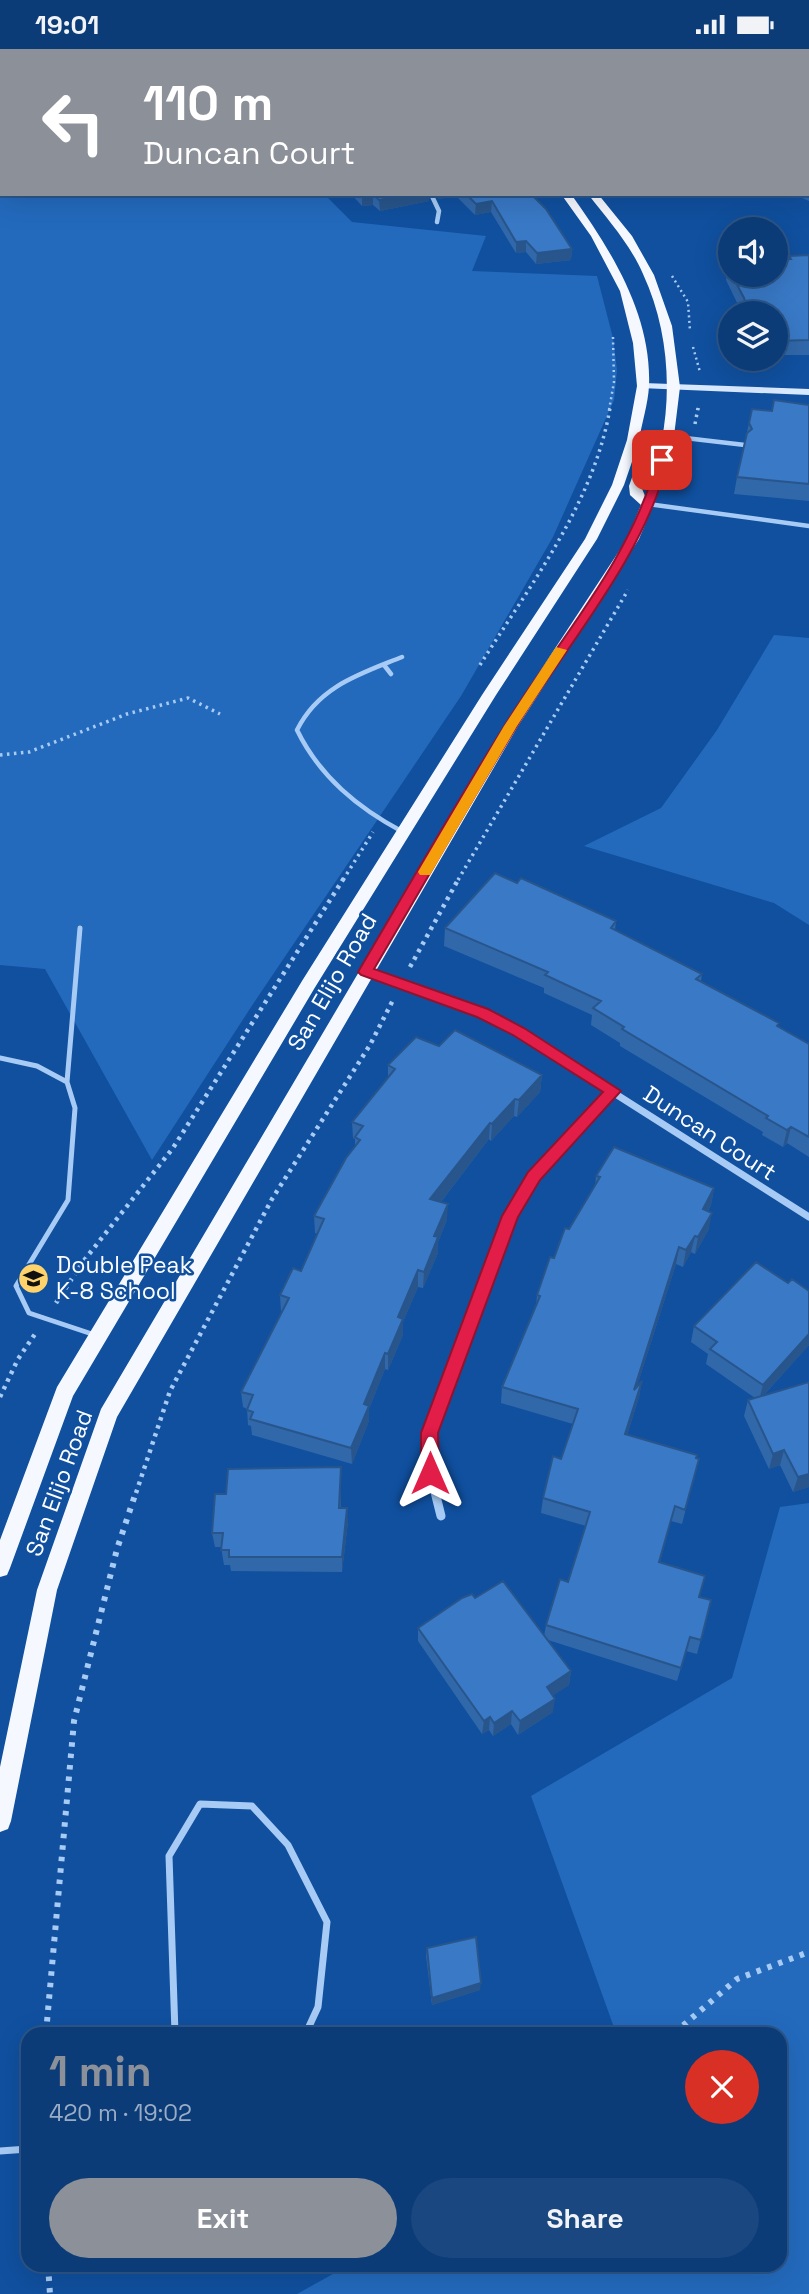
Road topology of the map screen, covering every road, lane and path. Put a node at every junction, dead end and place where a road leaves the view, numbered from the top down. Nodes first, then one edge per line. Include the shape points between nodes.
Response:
1 (433, 196) edge
2 (567, 196) edge
3 (595, 196) edge
4 (437, 222) dead end
5 (643, 386) junction
6 (674, 387) junction
7 (809, 391) edge
8 (700, 400) dead end
9 (668, 436) junction
10 (692, 439) junction
11 (633, 440) junction
12 (745, 445) edge
13 (648, 504) junction
14 (809, 526) edge
15 (629, 588) dead end
16 (402, 657) dead end
17 (384, 665) junction
18 (391, 674) dead end
19 (220, 714) dead end
20 (0, 755) edge
21 (403, 832) junction
22 (80, 928) dead end
23 (366, 972) junction
24 (401, 984) junction
25 (0, 1058) edge
26 (67, 1082) junction
27 (614, 1091) junction
28 (809, 1217) edge
29 (97, 1336) junction
30 (441, 1516) dead end
31 (0, 1568) edge
32 (0, 1821) edge
33 (809, 1952) edge
34 (47, 2027) edge
35 (175, 2027) edge
36 (309, 2027) edge
37 (681, 2027) edge
38 (21, 2150) edge
39 (0, 2151) edge
40 (48, 2272) edge
41 (50, 2294) edge

1 - 4 street
2 - 5 main road, San Elijo Road via 596,236 625,291 639,343
3 - 6 main road, San Elijo Road via 628,238 649,275 666,326
5 - 6 street
5 - 11 main road, San Elijo Road
6 - 7 street
6 - 9 main road, San Elijo Road
8 - 10 path
9 - 10 lane
9 - 13 main road, San Elijo Road
10 - 12 lane
11 - 13 main road via 646,454 636,495
11 - 21 main road, San Elijo Road via 618,485 591,539
13 - 14 lane
13 - 23 main road, San Elijo Road via 633,539 511,726
15 - 24 path via 433,920
16 - 17 lane
17 - 18 lane
17 - 21 lane via 322,693 296,730 303,747 327,776 364,811
19 - 20 path via 188,698 127,714 29,751
21 - 29 main road, San Elijo Road
22 - 26 lane
23 - 24 street, Duncan Court
23 - 32 main road, San Elijo Road via 108,1415 47,1590
24 - 27 street, Duncan Court via 482,1013
24 - 34 path via 370,1045 272,1199 170,1391 117,1549 74,1721
25 - 26 lane via 37,1066
26 - 29 lane via 75,1108 68,1200 16,1286 29,1313
27 - 28 street, Duncan Court
27 - 30 street via 534,1176 510,1216 429,1433 430,1473
29 - 31 main road, San Elijo Road via 64,1393
33 - 37 path via 737,1979
35 - 36 lane via 169,1857 200,1804 252,1806 288,1845 327,1922 318,2007
38 - 39 lane
40 - 41 path

